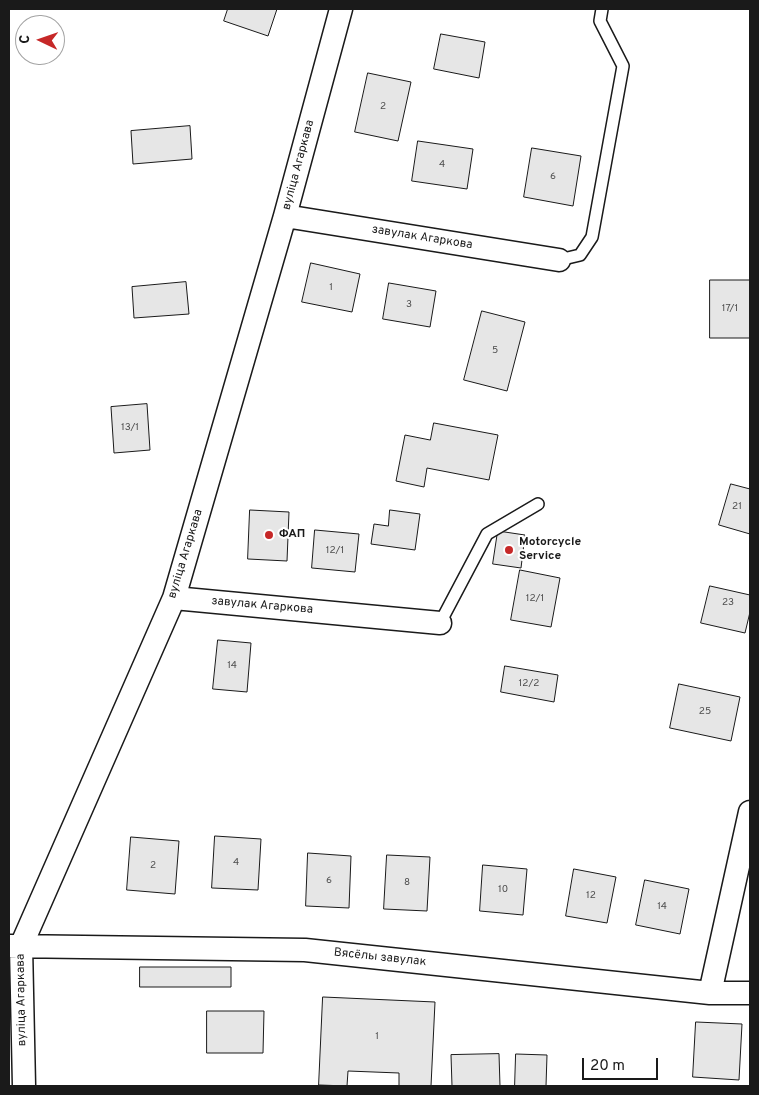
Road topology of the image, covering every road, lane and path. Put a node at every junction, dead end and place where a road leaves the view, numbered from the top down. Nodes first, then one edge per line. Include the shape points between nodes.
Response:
1 (341, 9) edge
2 (602, 9) edge
3 (285, 216) junction
4 (559, 260) joint
5 (538, 504) dead end
6 (174, 598) junction
7 (440, 623) joint
8 (750, 812) edge
9 (15, 946) edge
10 (710, 993) junction
11 (750, 993) edge
12 (24, 1086) edge

1 - 3 street, вуліца Агаркава
2 - 4 lane via 600,21 623,66 592,236 580,255
3 - 4 street, завулак Агаркова
3 - 6 street, вуліца Агаркава
5 - 7 lane via 487,534
6 - 7 street, завулак Агаркова
6 - 9 street, вуліца Агаркава
8 - 10 street
9 - 10 street, Вясёлы завулак via 305,950
9 - 12 street, вуліца Агаркава
10 - 11 street, Вясёлы завулак

